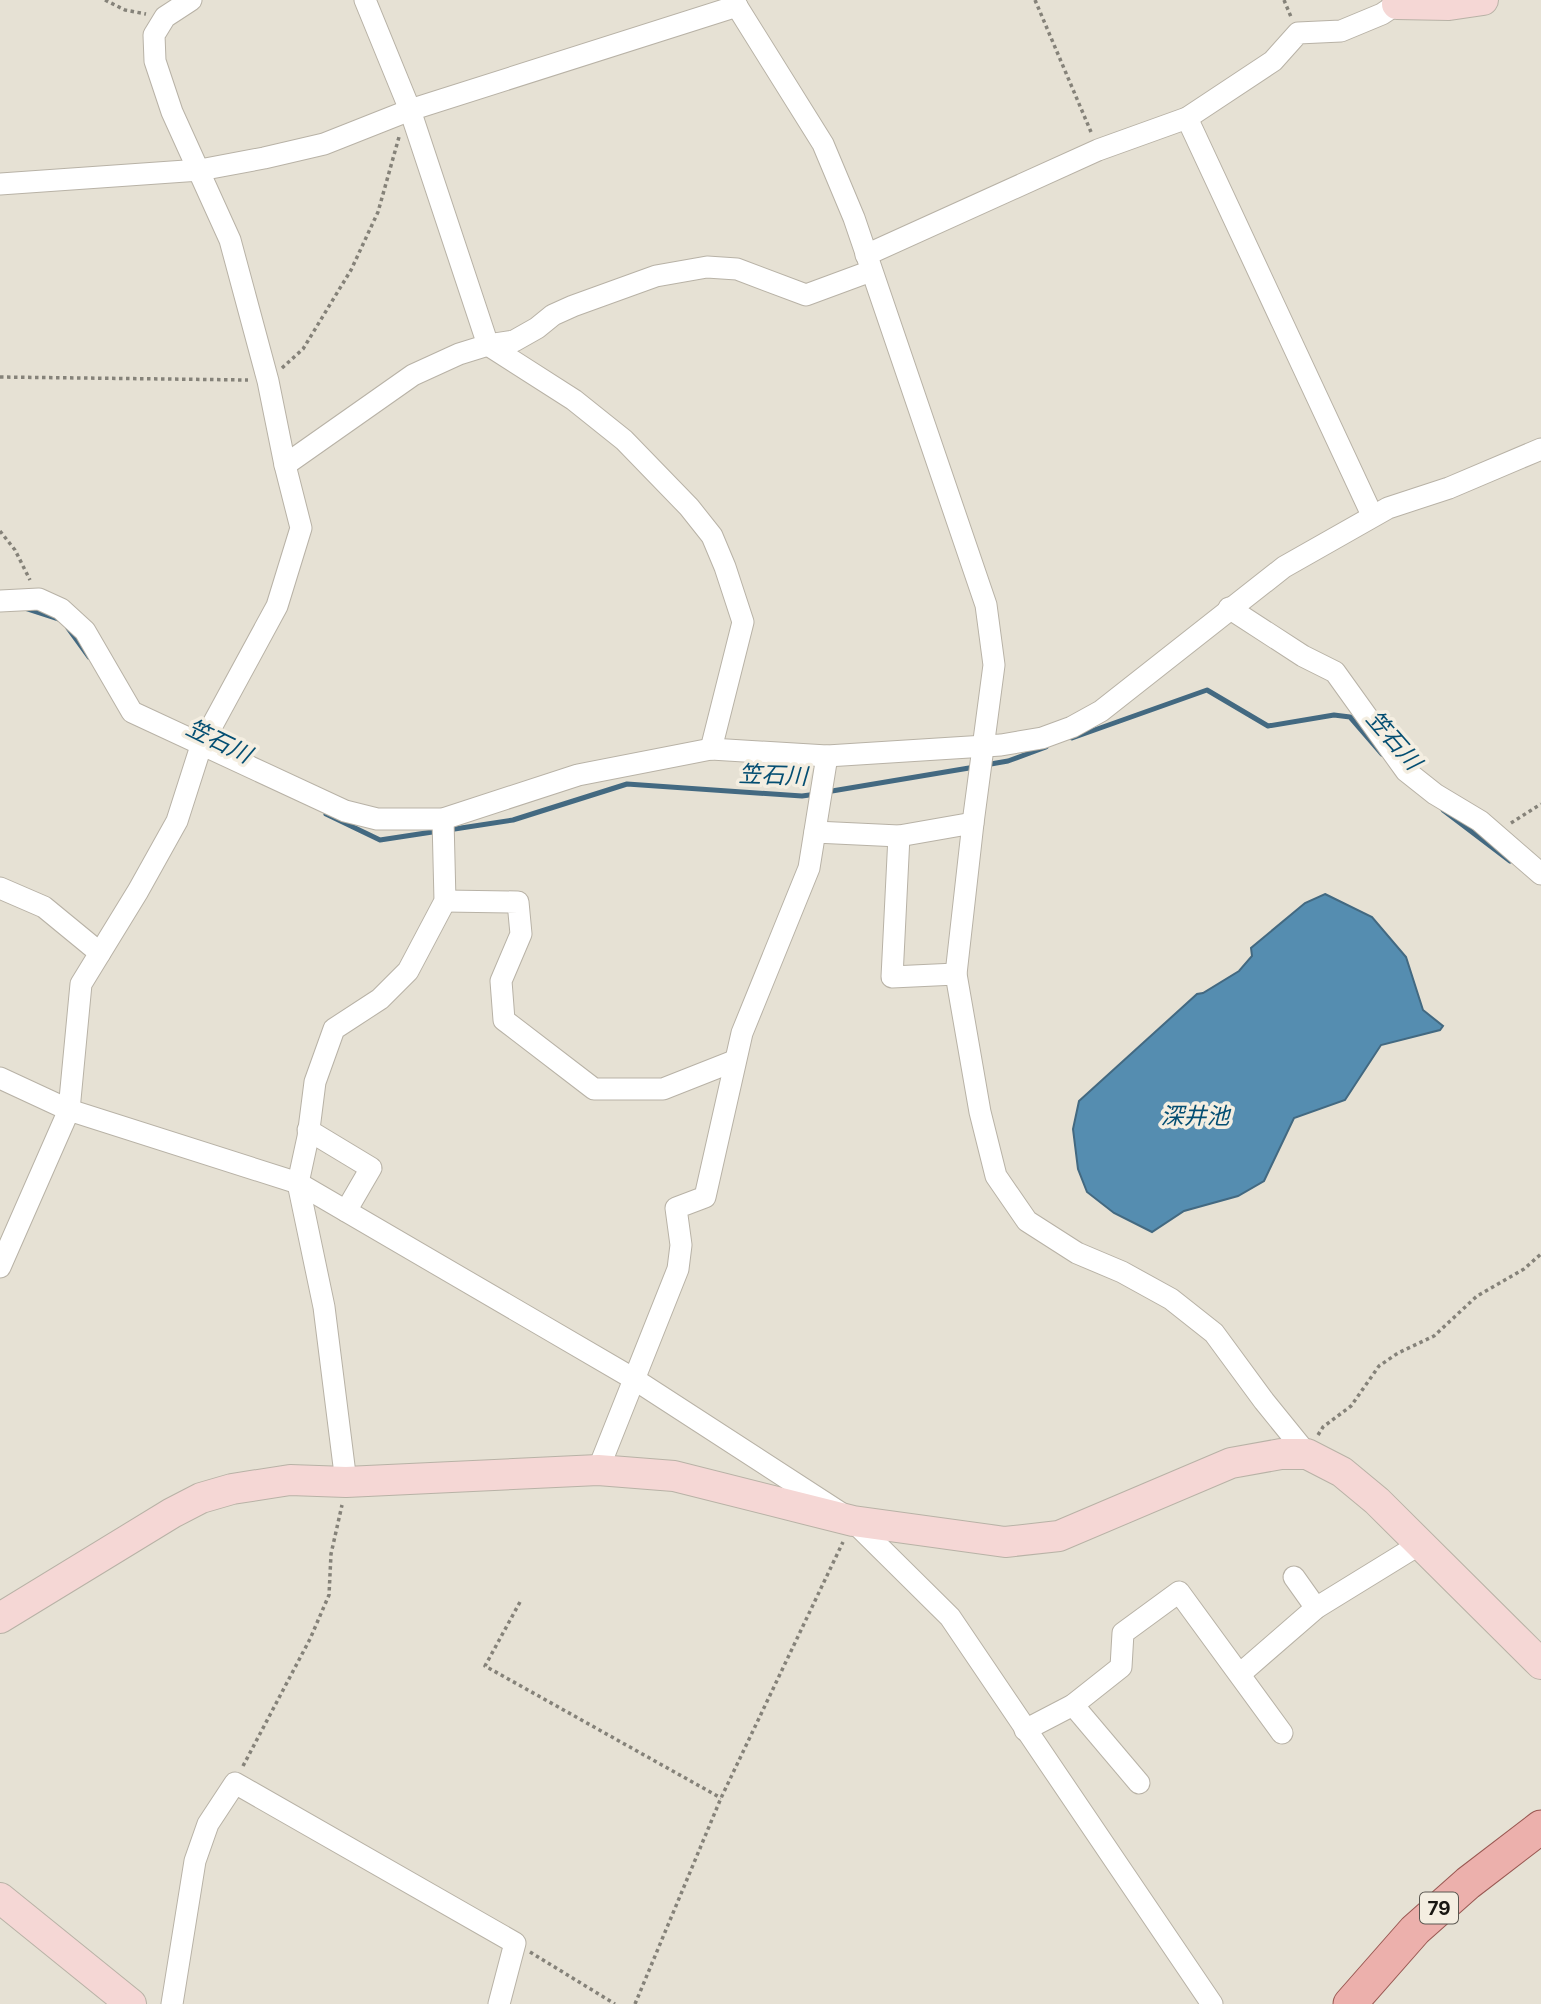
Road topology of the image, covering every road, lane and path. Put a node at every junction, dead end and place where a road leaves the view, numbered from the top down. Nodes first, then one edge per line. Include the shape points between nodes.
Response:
1 (105, 0) edge
2 (191, 0) edge
3 (365, 0) edge
4 (1035, 0) edge
5 (1483, 0) edge
6 (1397, 2) edge
7 (735, 3) edge
8 (165, 17) junction
9 (410, 110) junction
10 (1187, 118) junction
11 (1098, 150) junction
12 (200, 170) junction
13 (0, 184) edge
14 (869, 263) junction
15 (488, 345) junction
16 (0, 377) edge
17 (268, 381) junction
18 (1541, 449) edge
19 (285, 465) junction
20 (1372, 515) junction
21 (0, 531) edge
22 (39, 599) junction
23 (0, 601) edge
24 (1229, 608) junction
25 (201, 746) junction
26 (982, 747) junction
27 (711, 749) junction
28 (827, 756) junction
29 (1541, 804) edge
30 (443, 819) junction
31 (973, 823) junction
32 (815, 832) junction
33 (899, 836) junction
34 (1497, 836) junction
35 (1541, 874) edge
36 (0, 888) edge
37 (445, 901) junction
38 (100, 953) junction
39 (956, 974) junction
40 (734, 1061) junction
41 (0, 1078) edge
42 (69, 1110) junction
43 (309, 1130) junction
44 (298, 1183) junction
45 (346, 1211) junction
46 (1541, 1254) edge
47 (0, 1267) edge
48 (634, 1379) junction
49 (1307, 1454) junction
50 (598, 1470) junction
51 (346, 1482) junction
52 (853, 1521) junction
53 (1420, 1544) junction
54 (1294, 1577) dead end
55 (520, 1602) dead end
56 (1316, 1608) junction
57 (0, 1618) edge
58 (1541, 1664) edge
59 (1240, 1674) junction
60 (1073, 1705) junction
61 (1025, 1730) junction
62 (1282, 1733) dead end
63 (234, 1783) junction
64 (1139, 1783) dead end
65 (721, 1798) junction
66 (1541, 1827) edge
67 (0, 1898) edge
68 (515, 1943) junction
69 (131, 2004) edge
70 (172, 2004) edge
71 (499, 2004) edge
72 (615, 2004) edge
73 (635, 2004) edge
74 (1212, 2004) edge
75 (1350, 2004) edge

1 - 8 path via 125,10
2 - 8 street
3 - 9 street
4 - 11 path
5 - 6 street via 1449,5
6 - 10 street via 1382,14 1341,31 1298,33 1273,61
7 - 9 street
7 - 14 street via 823,144
8 - 12 street via 155,35 155,61 172,112
9 - 12 street via 324,144
9 - 15 street
9 - 17 path via 378,212 351,270 303,349
10 - 11 street
10 - 20 street
11 - 14 street
12 - 13 street
12 - 17 street via 230,240
14 - 15 street via 806,295 737,270 707,267 656,276 573,306 514,341
14 - 26 street via 986,605 994,665
15 - 19 street via 413,375
15 - 27 street via 574,400 624,440 712,536 743,622
16 - 17 path
17 - 19 street
18 - 20 street
19 - 25 street via 301,528 293,561 277,606
20 - 24 street via 1284,567
21 - 22 path via 16,550
22 - 23 street
22 - 25 street via 61,609 85,631 131,712
24 - 26 street via 1101,711 1042,738
24 - 34 street via 1335,672 1406,771
25 - 30 street via 345,811 377,819
25 - 38 street via 177,821
26 - 28 street
26 - 31 street
27 - 28 street
27 - 30 street via 578,775
28 - 32 street
29 - 34 path
30 - 37 street
31 - 33 street
31 - 39 street
32 - 33 street
32 - 40 street via 810,868
33 - 39 street via 892,977
34 - 35 street
36 - 38 street via 44,907
37 - 40 street via 518,902 521,934 502,981 503,1020 594,1088 663,1088
37 - 43 street via 408,971 380,999 334,1028 315,1082
38 - 42 street via 81,984
39 - 49 street via 996,1176 1027,1221 1077,1253 1171,1299 1214,1333
40 - 48 street via 705,1197 676,1208 681,1245 678,1269
41 - 42 street
42 - 44 street
42 - 47 street
43 - 44 street
43 - 45 street via 371,1168
44 - 45 street
44 - 51 street via 324,1307
45 - 48 street
46 - 49 path via 1477,1296 1434,1336 1379,1366 1351,1406 1323,1427
48 - 50 street
48 - 52 street
49 - 52 street via 1231,1462 1059,1536 1004,1542
49 - 53 street via 1342,1472
50 - 51 street
50 - 52 street via 674,1476
51 - 57 street via 261,1483 201,1498
51 - 63 path via 331,1554 329,1595
52 - 61 street via 950,1617
52 - 65 path
53 - 56 street
53 - 58 street
54 - 56 street
55 - 65 path via 485,1666
56 - 59 street
59 - 60 street via 1179,1592 1123,1633 1121,1667
59 - 62 street
60 - 61 street
60 - 64 street
61 - 74 street
63 - 68 street
63 - 70 street via 208,1824 195,1861
65 - 73 path
66 - 75 main road, 79 via 1415,1930
67 - 69 street
68 - 71 street
68 - 72 path

